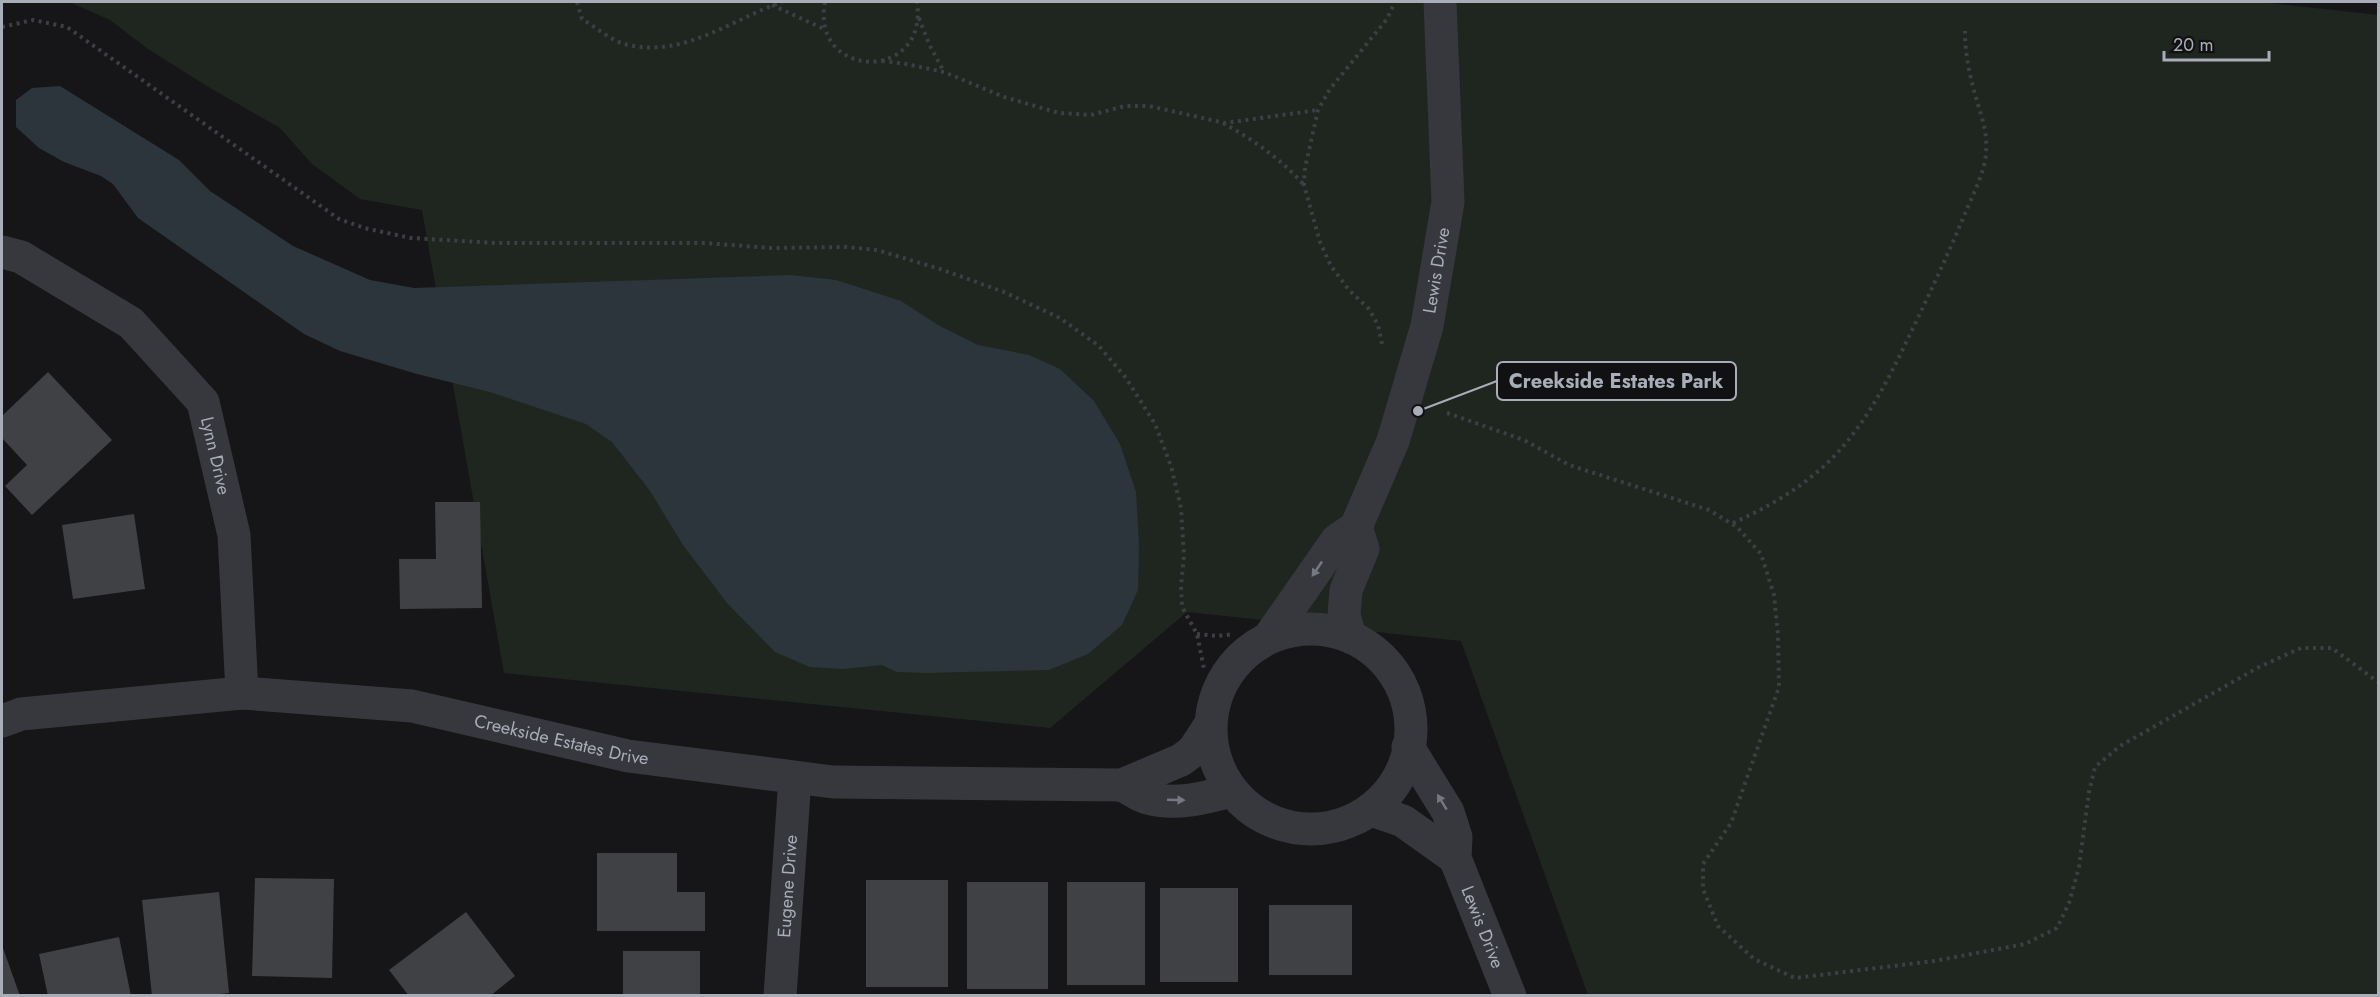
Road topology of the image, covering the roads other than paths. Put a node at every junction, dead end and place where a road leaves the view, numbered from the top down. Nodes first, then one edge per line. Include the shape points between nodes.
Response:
1 (1440, 2) edge
2 (2, 252) edge
3 (1356, 527) junction
4 (1270, 636) junction
5 (1350, 637) junction
6 (243, 693) junction
7 (2, 721) edge
8 (1210, 725) junction
9 (1408, 747) junction
10 (795, 778) junction
11 (1122, 785) junction
12 (1231, 791) junction
13 (1371, 810) junction
14 (1455, 858) junction
15 (780, 996) edge
16 (1510, 996) edge

1 - 3 street, Lewis Drive via 1448,202 1427,326 1393,441
2 - 6 street, Lynn Drive via 21,257 131,323 203,402 234,536
3 -> 4 street, Lewis Drive via 1336,540
3 - 5 street via 1363,549 1346,590 1344,615
4 - 5 street via 1312,631
4 - 8 street via 1241,656 1220,684
5 - 9 street via 1377,653 1397,675 1413,723
6 - 7 street, Creekside Estates Drive via 21,714
6 - 10 street, Creekside Estates Drive via 412,706 628,756
8 - 11 street, Creekside Estates Drive via 1193,751 1181,760
8 - 12 street via 1215,759
9 - 13 street via 1396,785
14 -> 9 street, Lewis Drive via 1456,837 1448,812
10 - 11 street, Creekside Estates Drive via 833,783
10 - 15 street, Eugene Drive
11 -> 12 street, Creekside Estates Drive via 1148,798 1168,800 1196,801
12 - 13 street via 1263,817 1296,829 1325,829
13 - 14 street via 1403,821
14 - 16 street, Lewis Drive

